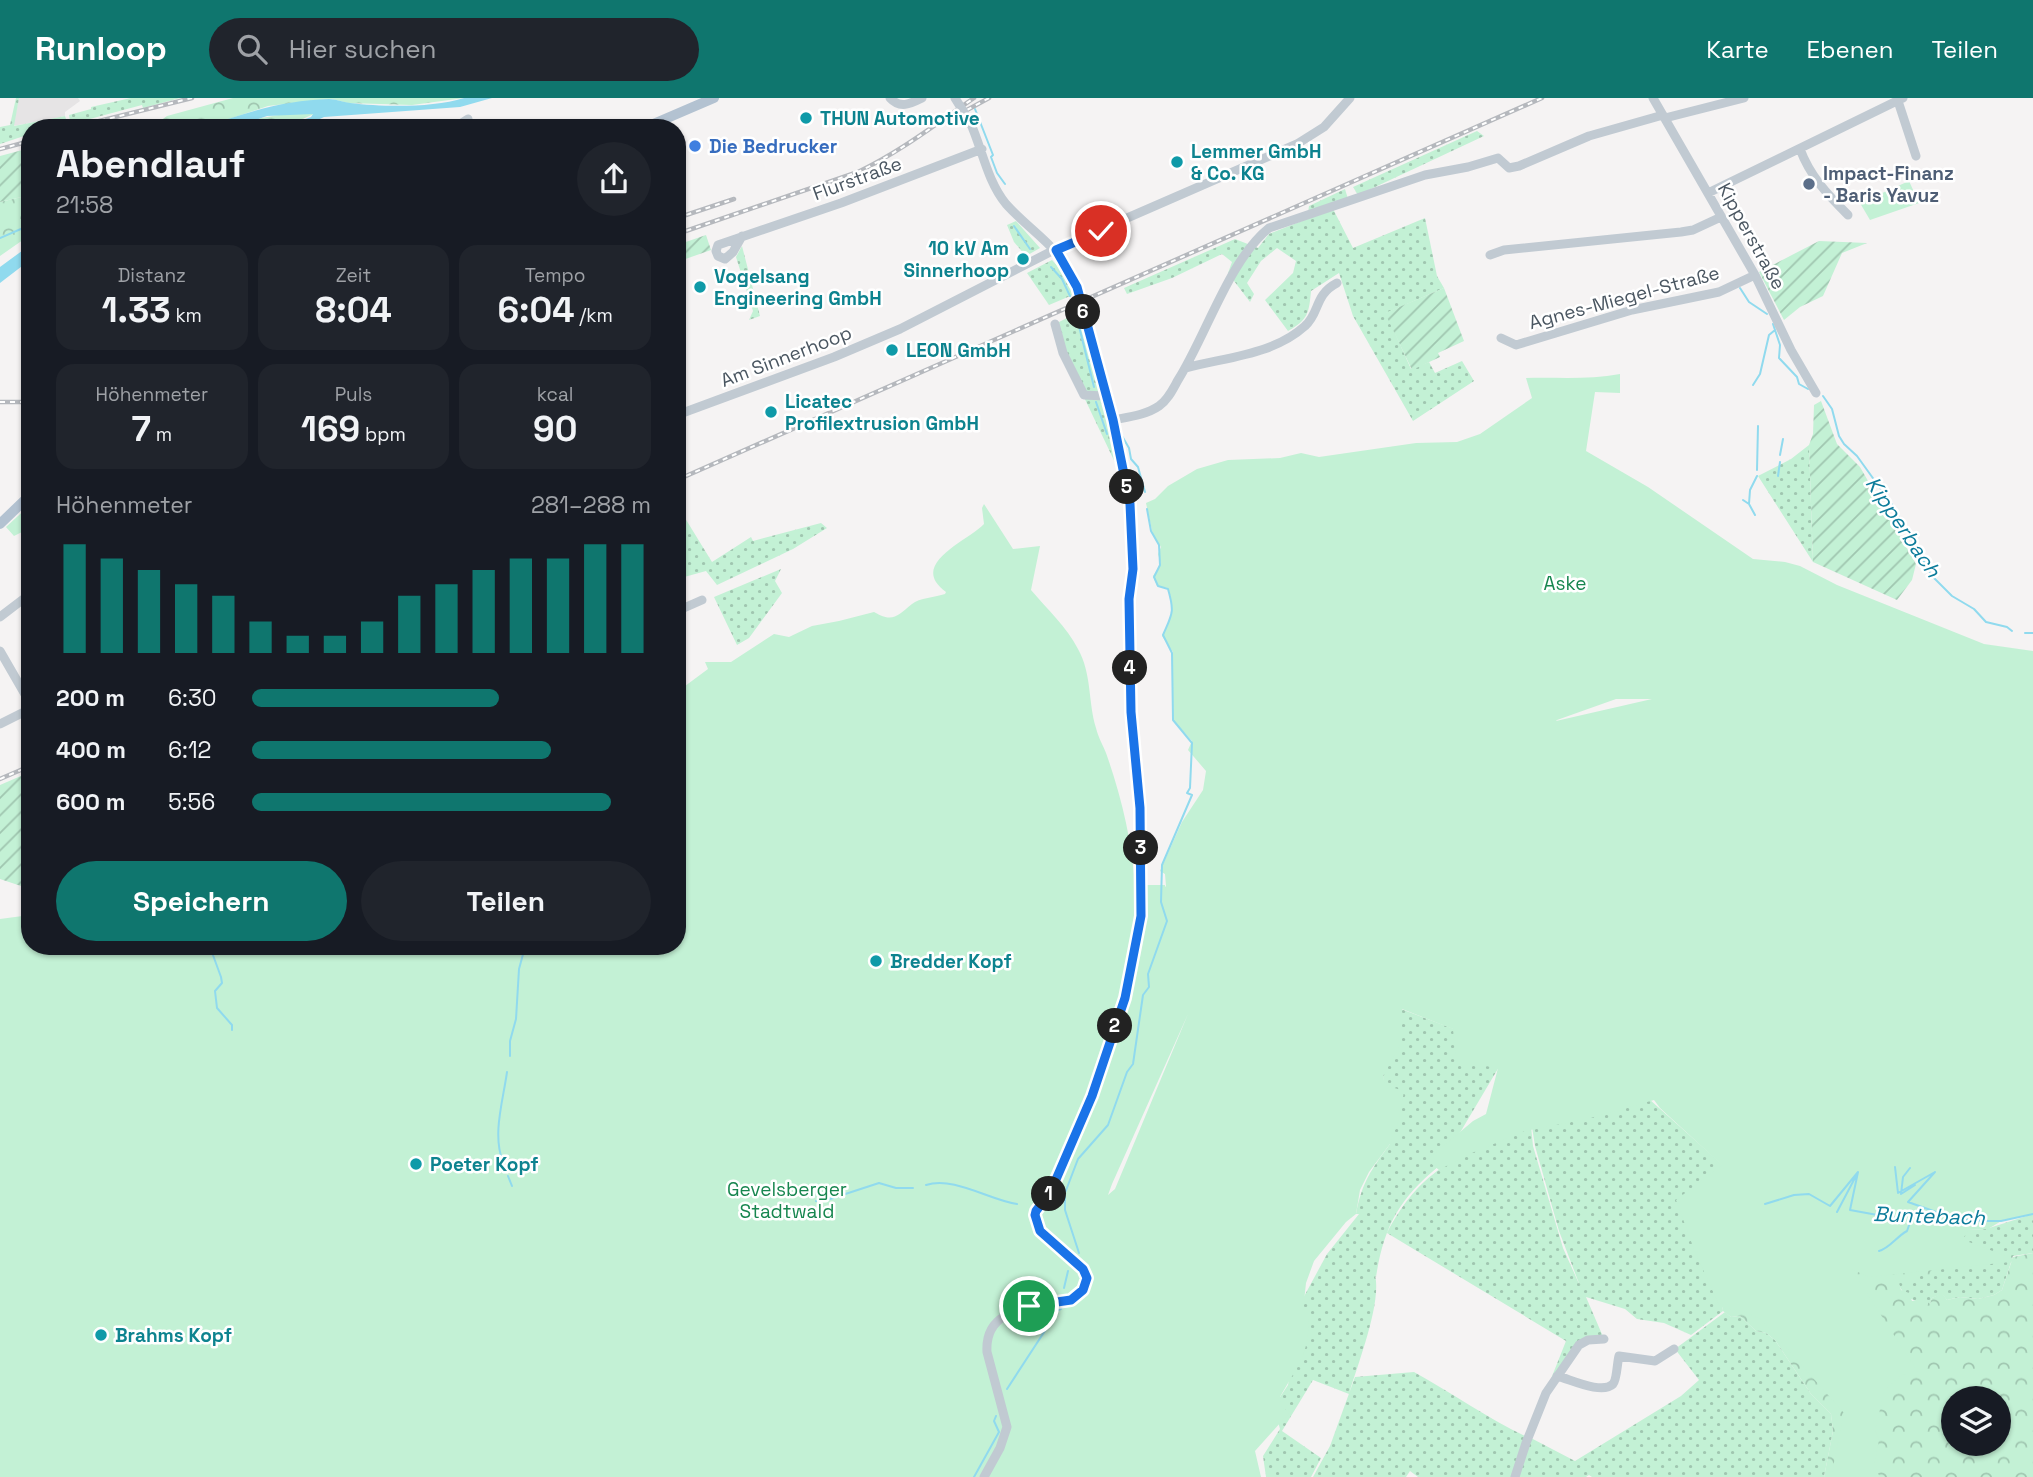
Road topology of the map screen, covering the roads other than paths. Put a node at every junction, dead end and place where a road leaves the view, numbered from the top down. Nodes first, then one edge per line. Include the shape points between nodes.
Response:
1 (714, 98) edge
2 (890, 98) edge
3 (922, 98) edge
4 (955, 98) edge
5 (1350, 98) edge
6 (1653, 98) edge
7 (1744, 98) edge
8 (1900, 99) edge
9 (1664, 116) junction
10 (665, 119) edge
11 (982, 149) junction
12 (1800, 149) junction
13 (1916, 156) dead end
14 (1708, 193) junction
15 (1848, 215) dead end
16 (1721, 217) junction
17 (742, 236) dead end
18 (1056, 250) junction
19 (1490, 255) dead end
20 (1755, 275) junction
21 (1338, 283) dead end
22 (1055, 324) dead end
23 (1502, 338) dead end
24 (1186, 368) junction
25 (1816, 393) dead end
26 (1104, 396) junction
27 (686, 412) edge
28 (1113, 420) junction
29 (21, 504) edge
30 (0, 524) edge
31 (702, 600) dead end
32 (21, 601) edge
33 (686, 607) edge
34 (0, 617) edge
35 (0, 651) edge
36 (21, 687) edge
37 (21, 714) edge
38 (0, 724) edge
39 (1604, 1339) dead end
40 (1674, 1349) dead end
41 (1557, 1376) junction
42 (984, 1477) edge
43 (1515, 1477) edge

1 - 10 main road
2 - 3 street via 904,105
4 - 11 street, bridge
5 - 18 street, Am Sinnerhoop via 1324,127 1297,144
6 - 9 street, Kipperstraße
7 - 9 street
8 - 12 street
8 - 13 street
9 - 14 street, Kipperstraße
9 - 24 street via 1589,136 1519,166 1509,168 1498,158 1425,175 1269,228 1253,243
11 - 17 street, Flurstraße
11 - 18 street via 1005,202
12 - 14 street
12 - 15 street via 1816,182
14 - 16 street, Kipperstraße
16 - 19 street via 1681,232
16 - 20 street, Kipperstraße
18 - 26 street via 1077,287
18 - 27 street, Am Sinnerhoop via 900,329
20 - 23 street, Agnes-Miegel-Straße via 1719,292 1632,310 1516,345
20 - 25 street, Kipperstraße
21 - 24 street via 1328,287 1309,322 1295,335 1272,346
22 - 26 street via 1063,353 1084,395
24 - 28 street via 1161,405
26 - 28 street
28 - 42 street via 1133,536 1131,712 1140,808 1141,916 1125,998 1092,1096 1051,1191 1035,1215 1040,1231 1083,1269 1087,1278 1083,1290 1071,1300 1010,1313 990,1331 987,1352 1007,1427
29 - 30 main road
31 - 33 street
32 - 34 street
35 - 36 street
37 - 38 street
39 - 41 street via 1579,1345
40 - 41 street via 1655,1361 1619,1356 1611,1386 1592,1387
41 - 43 street

